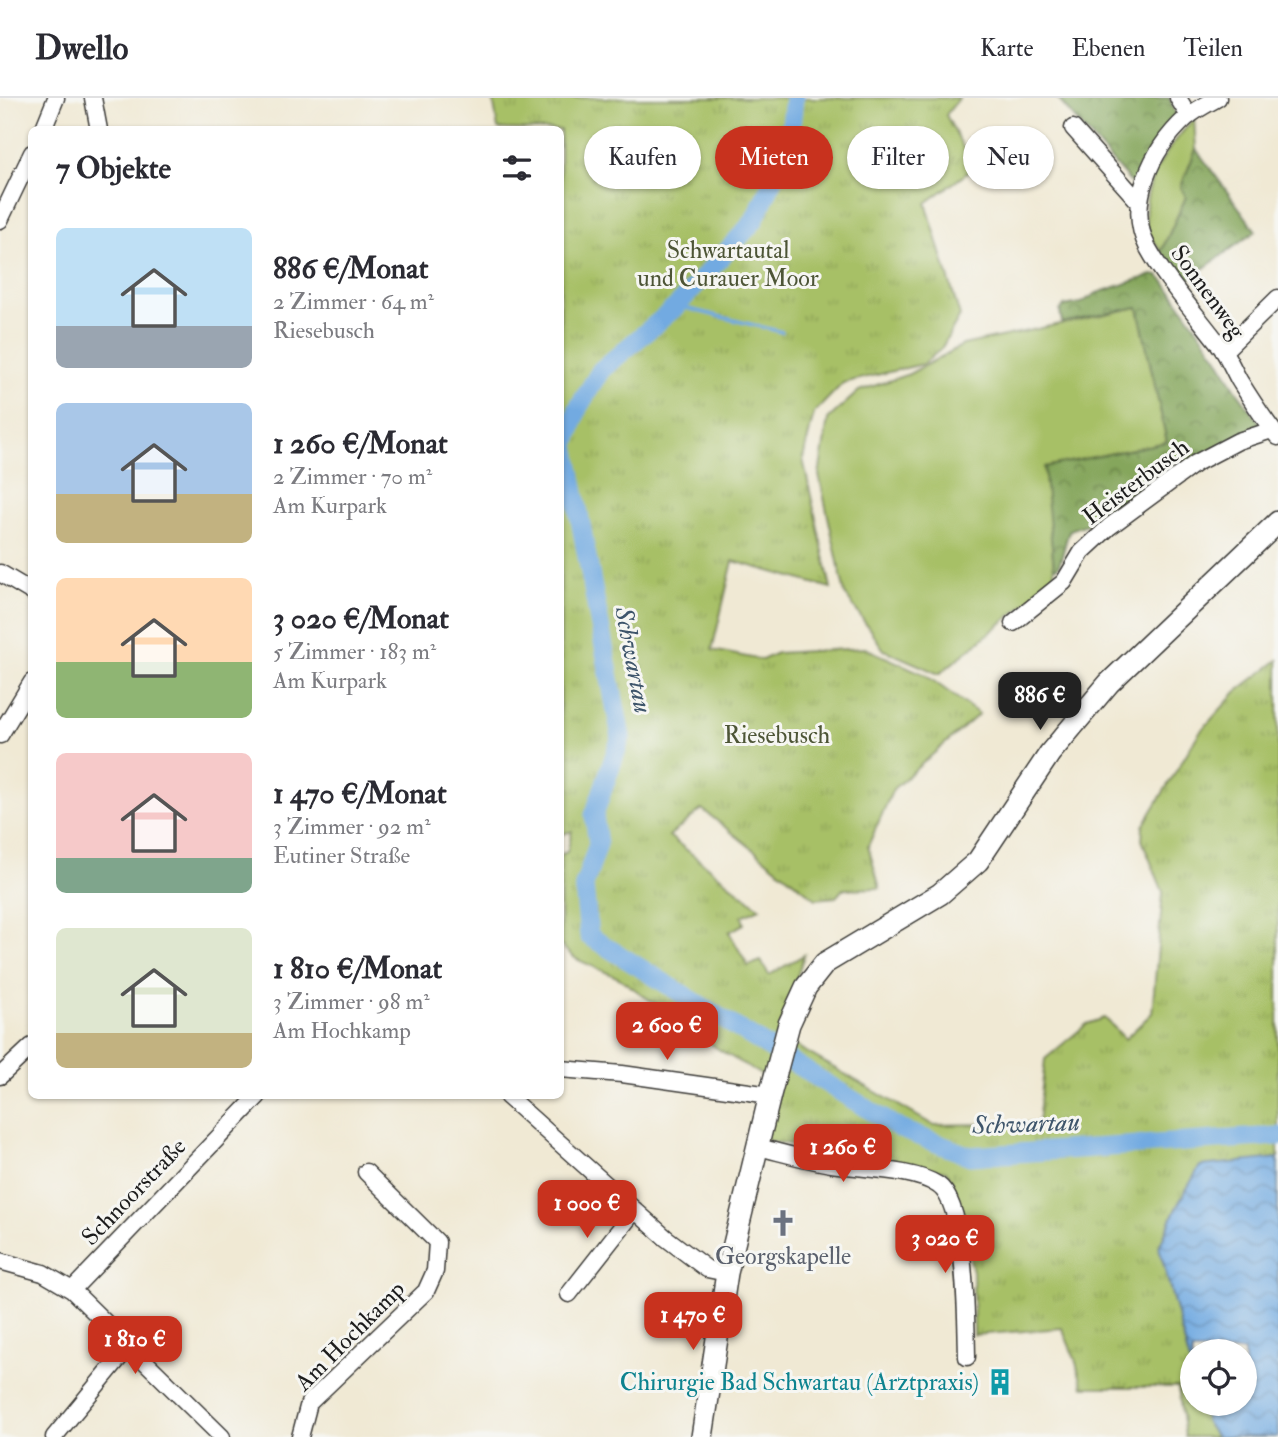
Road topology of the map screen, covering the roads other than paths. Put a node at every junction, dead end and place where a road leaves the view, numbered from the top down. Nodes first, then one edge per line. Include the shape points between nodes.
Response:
1 (56, 98) edge
2 (93, 98) edge
3 (1178, 98) edge
4 (1217, 98) edge
5 (1189, 116) junction
6 (45, 126) edge
7 (98, 126) edge
8 (1073, 128) dead end
9 (28, 161) edge
10 (1139, 202) junction
11 (0, 220) edge
12 (1278, 298) edge
13 (1224, 351) junction
14 (1275, 434) edge
15 (1278, 522) edge
16 (0, 573) edge
17 (28, 590) edge
18 (1013, 623) dead end
19 (28, 689) edge
20 (0, 735) edge
21 (28, 1050) edge
22 (564, 1069) edge
23 (0, 1076) edge
24 (770, 1095) junction
25 (255, 1099) edge
26 (510, 1099) edge
27 (758, 1147) junction
28 (366, 1172) dead end
29 (635, 1210) junction
30 (0, 1261) edge
31 (727, 1273) junction
32 (72, 1290) junction
33 (569, 1294) dead end
34 (130, 1345) junction
35 (967, 1357) dead end
36 (54, 1437) edge
37 (222, 1437) edge
38 (300, 1437) edge
39 (702, 1437) edge

1 - 6 street
2 - 7 street
3 - 5 street
4 - 5 street, Sonnenweg
5 - 10 street, Sonnenweg via 1160,151
8 - 10 street
9 - 11 street
10 - 13 street, Sonnenweg via 1148,247
12 - 13 street
13 - 14 street, Sonnenweg
14 - 18 street, Heisterbusch via 1238,441 1196,463 1109,527 1082,552 1064,582
15 - 24 main road via 1109,683 1050,753 978,860 940,894 825,963 797,1004
16 - 17 street
19 - 20 street
21 - 23 street
22 - 24 street
24 - 27 main road
25 - 32 street, Schnoorstraße
26 - 29 street
27 - 31 main road
27 - 35 street via 900,1173 939,1185 955,1212
28 - 38 street, Am Hochkamp via 437,1242 435,1271 426,1291 309,1403
29 - 31 street via 707,1269
29 - 33 street
30 - 32 street via 43,1273
31 - 39 main road
32 - 34 street
34 - 36 street
34 - 37 street

